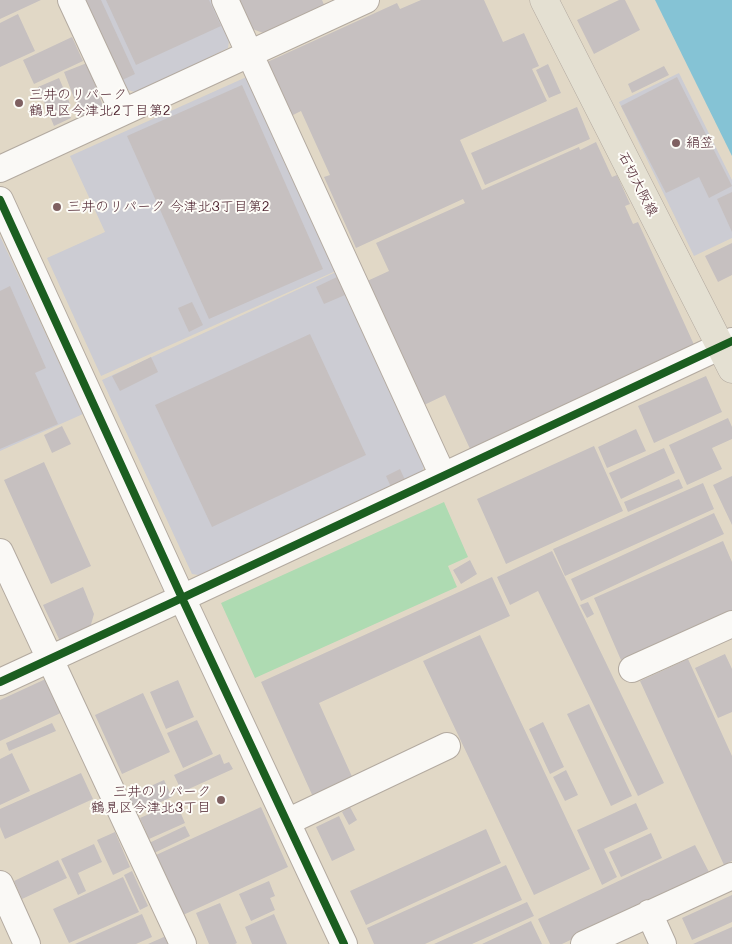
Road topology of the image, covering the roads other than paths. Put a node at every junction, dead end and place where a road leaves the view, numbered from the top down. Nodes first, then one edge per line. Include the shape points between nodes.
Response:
1 (71, 0) edge
2 (225, 0) edge
3 (366, 0) edge
4 (544, 0) edge
5 (249, 54) junction
6 (123, 112) junction
7 (0, 169) edge
8 (0, 200) edge
9 (728, 353) edge
10 (444, 476) junction
11 (0, 552) edge
12 (182, 598) junction
13 (732, 624) edge
14 (50, 659) junction
15 (632, 669) dead end
16 (0, 682) edge
17 (447, 746) dead end
18 (288, 822) junction
19 (732, 876) edge
20 (0, 884) edge
21 (649, 913) junction
22 (27, 944) edge
23 (183, 944) edge
24 (344, 944) edge
25 (584, 944) edge
26 (663, 944) edge

1 - 6 street
2 - 5 street
3 - 5 street
4 - 9 main road, 石切大阪線
5 - 6 street
5 - 10 street
6 - 7 street
8 - 12 street
9 - 10 street
10 - 12 street
11 - 14 street
12 - 14 street
12 - 18 street
13 - 15 street
14 - 16 street
14 - 23 street
17 - 18 street
18 - 24 street
19 - 21 street
20 - 22 street
21 - 25 street
21 - 26 street

